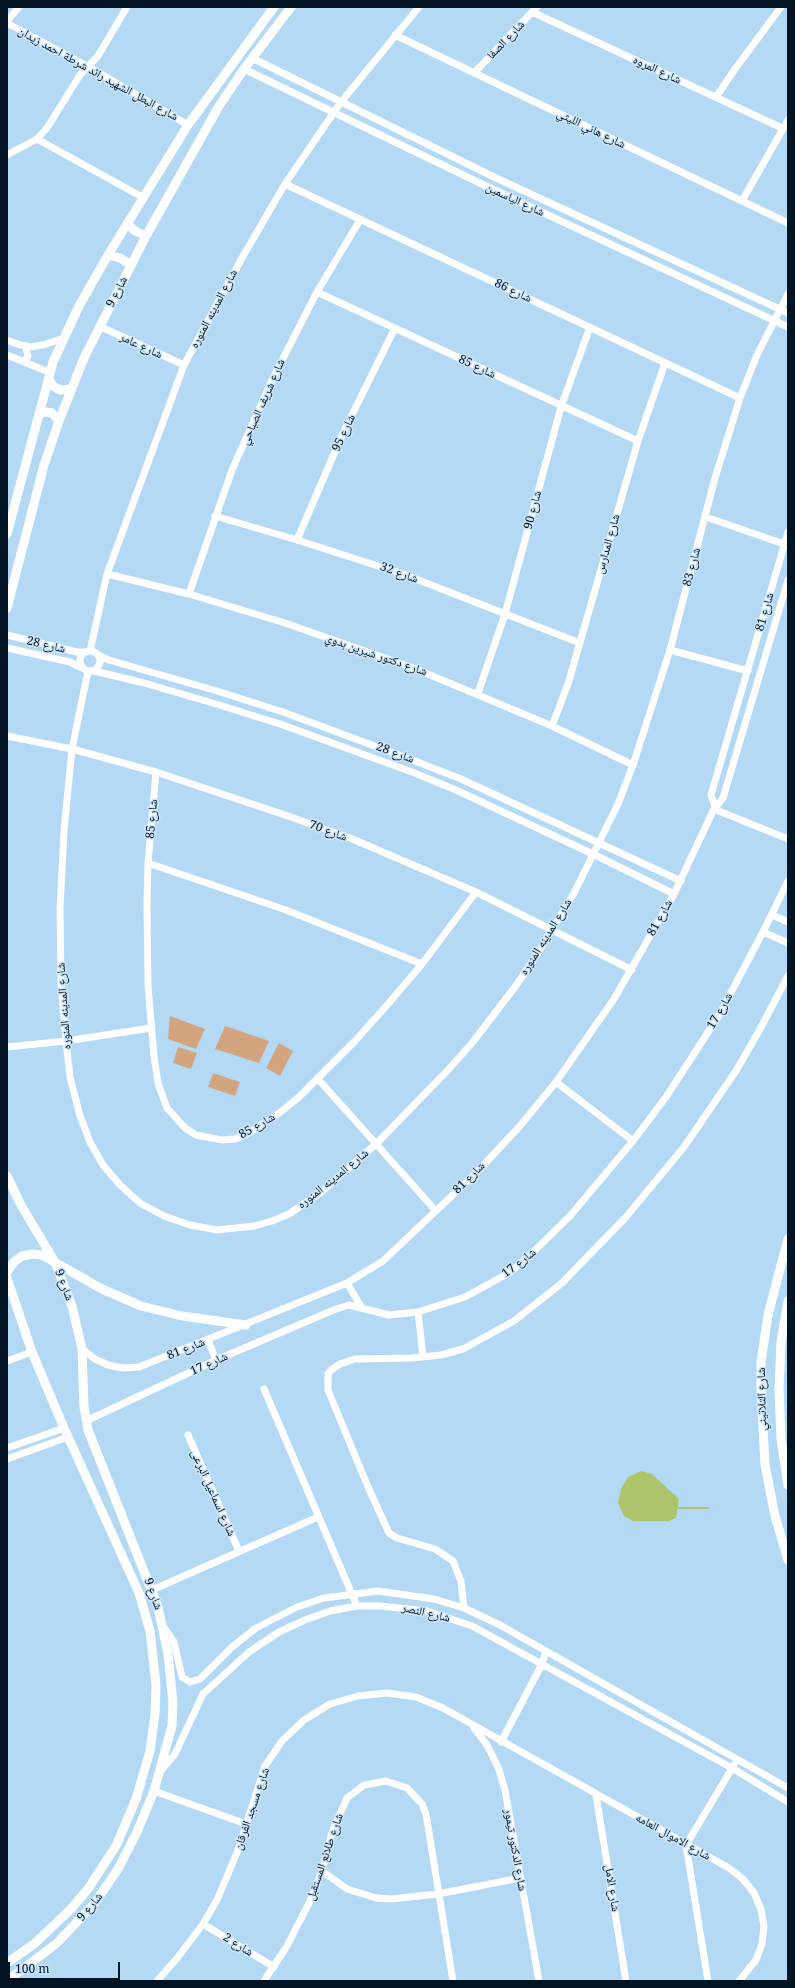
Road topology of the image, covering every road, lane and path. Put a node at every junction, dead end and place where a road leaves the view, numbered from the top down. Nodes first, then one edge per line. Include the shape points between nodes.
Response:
1 (19, 7) edge
2 (127, 7) edge
3 (274, 7) edge
4 (291, 7) edge
5 (419, 7) edge
6 (781, 7) edge
7 (535, 9) edge
8 (7, 22) edge
9 (395, 35) junction
10 (252, 58) junction
11 (89, 67) junction
12 (244, 69) junction
13 (474, 73) junction
14 (716, 97) junction
15 (341, 102) junction
16 (333, 112) junction
17 (788, 120) edge
18 (188, 125) junction
19 (782, 128) junction
20 (37, 139) junction
21 (7, 155) edge
22 (494, 177) junction
23 (285, 184) junction
24 (488, 187) junction
25 (520, 188) junction
26 (144, 198) junction
27 (514, 200) junction
28 (742, 201) junction
29 (360, 220) junction
30 (788, 223) edge
31 (127, 224) junction
32 (146, 236) junction
33 (661, 253) junction
34 (108, 255) junction
35 (131, 265) junction
36 (656, 265) junction
37 (317, 292) junction
38 (788, 294) edge
39 (780, 309) junction
40 (788, 313) edge
41 (774, 320) junction
42 (99, 326) junction
43 (788, 326) edge
44 (590, 327) junction
45 (395, 328) junction
46 (64, 338) junction
47 (7, 340) edge
48 (26, 346) junction
49 (7, 355) edge
50 (24, 362) junction
51 (665, 363) junction
52 (184, 366) junction
53 (50, 376) junction
54 (71, 389) junction
55 (740, 398) junction
56 (561, 407) junction
57 (39, 414) junction
58 (59, 421) junction
59 (638, 441) junction
60 (215, 516) junction
61 (706, 517) junction
62 (788, 532) edge
63 (7, 534) edge
64 (297, 540) junction
65 (784, 544) junction
66 (108, 574) junction
67 (788, 580) edge
68 (189, 594) junction
69 (7, 608) edge
70 (505, 614) junction
71 (764, 615) junction
72 (777, 618) junction
73 (7, 635) edge
74 (580, 643) junction
75 (7, 648) edge
76 (670, 650) junction
77 (88, 651) junction
78 (98, 655) junction
79 (88, 670) junction
80 (748, 671) junction
81 (478, 693) junction
82 (552, 726) junction
83 (7, 736) edge
84 (72, 749) junction
85 (634, 765) junction
86 (156, 772) junction
87 (461, 779) junction
88 (456, 790) junction
89 (715, 808) junction
90 (788, 839) edge
91 (600, 842) junction
92 (594, 855) junction
93 (148, 862) junction
94 (681, 881) junction
95 (788, 881) edge
96 (476, 892) junction
97 (674, 894) junction
98 (772, 915) junction
99 (788, 922) edge
100 (553, 929) junction
101 (763, 932) junction
102 (788, 943) edge
103 (422, 964) junction
104 (632, 970) junction
105 (788, 976) edge
106 (151, 1028) junction
107 (66, 1041) junction
108 (7, 1047) edge
109 (318, 1080) junction
110 (556, 1082) junction
111 (633, 1141) junction
112 (376, 1144) junction
113 (7, 1179) edge
114 (436, 1211) junction
115 (788, 1239) edge
116 (55, 1262) junction
117 (7, 1272) edge
118 (7, 1278) edge
119 (347, 1283) junction
120 (788, 1301) edge
121 (362, 1308) junction
122 (418, 1312) junction
123 (246, 1325) junction
124 (208, 1340) junction
125 (82, 1349) junction
126 (32, 1352) junction
127 (423, 1357) junction
128 (216, 1360) junction
129 (7, 1361) edge
130 (264, 1389) dead end
131 (86, 1421) junction
132 (64, 1428) junction
133 (188, 1435) dead end
134 (68, 1437) junction
135 (7, 1448) edge
136 (7, 1459) edge
137 (788, 1486) edge
138 (318, 1517) junction
139 (239, 1551) junction
140 (788, 1560) edge
141 (152, 1590) junction
142 (351, 1594) junction
143 (357, 1606) junction
144 (464, 1608) junction
145 (272, 1619) junction
146 (163, 1626) junction
147 (279, 1632) junction
148 (546, 1651) junction
149 (542, 1664) junction
150 (200, 1679) junction
151 (209, 1688) junction
152 (472, 1726) junction
153 (501, 1742) junction
154 (737, 1760) junction
155 (732, 1768) junction
156 (158, 1774) junction
157 (788, 1788) edge
158 (154, 1790) junction
159 (596, 1795) junction
160 (788, 1802) edge
161 (246, 1824) junction
162 (686, 1845) junction
163 (322, 1871) junction
164 (520, 1878) junction
165 (438, 1894) junction
166 (203, 1924) junction
167 (7, 1963) edge
168 (274, 1967) junction
169 (7, 1981) edge
170 (156, 1981) edge
171 (264, 1981) edge
172 (453, 1981) edge
173 (539, 1981) edge
174 (626, 1981) edge
175 (708, 1981) edge
176 (739, 1981) edge

1 - 8 street
2 - 11 street
3 - 18 main road
4 - 10 main road, شارع 9
5 - 9 street, شارع المدينه المنوره
6 - 14 street
7 - 13 street, شارع الصفا
7 - 14 street, شارع المروه
8 - 11 street, شارع البطل الشهيد رائد شرطة احمد زيدان
9 - 13 street, شارع هاني الليثي
9 - 15 street, شارع المدينه المنوره
10 - 12 main road, شارع 9
10 - 15 street, شارع الياسمين
11 - 18 street, شارع البطل الشهيد رائد شرطة احمد زيدان
11 - 20 street via 80,75 47,128
12 - 16 street, شارع الياسمين
12 - 32 main road, شارع 9 via 219,106
13 - 28 street, شارع هاني الليثي
14 - 19 street, شارع المروه
15 - 16 street, شارع المدينه المنوره
15 - 22 street, شارع الياسمين
16 - 23 street, شارع المدينه المنوره
16 - 24 street, شارع الياسمين
17 - 19 street
18 - 26 main road
19 - 28 street
20 - 21 street
20 - 26 street
22 - 24 street
22 - 25 street, شارع الياسمين
23 - 29 street, شارع 86
23 - 52 street, شارع المدينه المنوره
24 - 27 street, شارع الياسمين
25 - 27 street
25 - 33 street, شارع الياسمين
26 - 31 main road
27 - 36 street, شارع الياسمين
28 - 30 street, شارع هاني الليثي
29 - 37 street, شارع شريف الصباحي
29 - 44 street, شارع 86
31 - 32 main road
31 - 34 main road
32 - 35 main road, شارع 9
33 - 36 street
33 - 39 street, شارع الياسمين
34 - 35 main road via 120,258
34 - 46 main road
35 - 42 main road, شارع 9
36 - 41 street, شارع الياسمين
37 - 45 street, شارع 85
37 - 60 street, شارع شريف الصباحي via 257,412
38 - 39 street, شارع 83
39 - 40 street, شارع الياسمين
39 - 41 street, شارع 83
41 - 43 street, شارع الياسمين
41 - 55 street, شارع 83
42 - 52 street, شارع عامر
42 - 54 main road, شارع 9
44 - 51 street, شارع 86
44 - 56 street, شارع 90
45 - 56 street, شارع 85
45 - 64 street, شارع 95 via 344,433
46 - 48 street via 43,345
46 - 53 main road via 53,362
47 - 48 street
48 - 50 street via 28,356
49 - 50 street
50 - 53 street
51 - 55 street, شارع 86
51 - 59 street, شارع المدارس
52 - 66 street, شارع المدينه المنوره
53 - 54 main road via 53,386 60,390
53 - 57 main road
54 - 58 main road, شارع 9
55 - 61 street, شارع 83 via 717,471
56 - 59 street, شارع 85
56 - 70 street, شارع 90
57 - 58 main road via 52,413
57 - 63 main road
58 - 69 main road, شارع 9 via 44,465
59 - 74 street, شارع المدارس
60 - 64 street, شارع 32
60 - 68 street, شارع شريف الصباحي
61 - 65 street
61 - 76 street, شارع 83
62 - 65 street, شارع 81
64 - 70 street, شارع 32 via 403,574
65 - 71 street, شارع 81
66 - 68 street, شارع دكتور شيرين بدوي
66 - 77 street, شارع المدينه المنوره
67 - 72 street, شارع 81
68 - 81 street, شارع دكتور شيرين بدوي via 416,669
70 - 74 street, شارع 32
70 - 81 street, شارع 90
71 - 72 street
71 - 80 street, شارع 81
72 - 89 street, شارع 81 via 723,798
73 - 77 street, شارع 28 via 74,651
74 - 82 street, شارع المدارس
75 - 79 street, شارع 28 via 70,662
76 - 80 street
76 - 85 street, شارع 83
77 - 78 street
77 - 79 street via 80,659
78 - 79 street via 100,665
78 - 87 street, شارع 28 via 283,712
79 - 84 street, شارع المدينه المنوره
79 - 88 street, شارع 28 via 144,683 280,724
80 - 89 street, شارع 81 via 711,795
81 - 82 street, شارع دكتور شيرين بدوي
82 - 85 street, شارع دكتور شيرين بدوي
83 - 84 street, شارع 70
84 - 86 street, شارع 70
84 - 107 street, شارع المدينه المنوره via 60,908 61,983
85 - 91 street, شارع 83
86 - 93 street, شارع 85
86 - 96 street, شارع 70 via 350,838
87 - 88 street
87 - 91 street, شارع 28
88 - 92 street, شارع 28
89 - 90 street
89 - 94 street, شارع 81
91 - 92 street, شارع المدينه المنوره
91 - 94 street, شارع 28
92 - 97 street, شارع 28
92 - 100 street, شارع المدينه المنوره
93 - 103 street via 286,910
93 - 106 street, شارع 85 via 146,945
94 - 97 street, شارع 81
95 - 98 street, شارع 17
96 - 100 street, شارع 70
96 - 103 street, شارع 85
97 - 104 street, شارع 81
98 - 99 street
98 - 101 street, شارع 17
100 - 104 street, شارع 70
100 - 112 street, شارع المدينه المنوره via 472,1043
101 - 102 street
101 - 111 street, شارع 17 via 691,1060
103 - 109 street, شارع 85
104 - 110 street, شارع 81 via 596,1027
105 - 127 street via 759,1031 711,1109 656,1183 595,1251 562,1283 514,1321 463,1349
106 - 107 street
106 - 109 street, شارع 85 via 158,1084 168,1108 185,1128 209,1139 228,1139 247,1134 278,1114
107 - 108 street
107 - 112 street, شارع المدينه المنوره via 70,1077 80,1116 103,1165 140,1203 164,1216 190,1225 217,1230 235,1229 254,1226 289,1214 320,1193
109 - 112 street
110 - 111 street
110 - 114 street, شارع 81 via 519,1127
111 - 122 street, شارع 17 via 570,1216 508,1273 476,1292 442,1306
112 - 114 street
113 - 116 main road, شارع 9
114 - 119 street, شارع 81 via 382,1261
115 - 140 main road, شارع التلاتيني via 768,1315 761,1388 766,1472
116 - 117 main road via 42,1255 27,1255 14,1262
116 - 123 main road via 102,1289 141,1306 182,1316
116 - 125 main road, شارع 9 via 72,1306
118 - 126 main road, شارع 9
119 - 121 street
119 - 123 street, شارع 81
120 - 137 main road, شارع التلاتيني via 781,1342 779,1390 781,1439
121 - 122 street, شارع 17 via 389,1314
121 - 128 street, شارع 17 via 349,1305 342,1307
122 - 127 street
123 - 124 street, شارع 81
124 - 125 street, شارع 81 via 146,1365 131,1368 108,1365
124 - 128 street
125 - 131 main road, شارع 9
126 - 129 street
126 - 132 main road, شارع 9
127 - 144 street via 355,1359 340,1364 328,1374 328,1390 389,1533 436,1550 453,1561 461,1581
128 - 131 street, شارع 17
130 - 138 street
131 - 141 main road, شارع 9 via 91,1440
132 - 134 main road, شارع 9
132 - 135 street
133 - 139 street, شارع اسماعيل البرعى
134 - 136 street
134 - 167 main road, شارع 9 via 146,1612 156,1671 154,1726 150,1751 136,1799 116,1846 103,1868 88,1890 58,1923
138 - 139 street
138 - 142 street
139 - 141 street
141 - 146 main road, شارع 9
142 - 143 street
142 - 144 street, شارع النصر via 378,1591 407,1594
142 - 145 street, شارع النصر via 310,1603
143 - 147 street, شارع النصر via 330,1611
143 - 149 street, شارع النصر via 404,1607 450,1618 472,1626
144 - 148 street, شارع النصر
145 - 147 street
145 - 150 street, شارع النصر via 232,1647
146 - 150 street via 174,1642 182,1677 190,1682
146 - 156 main road, شارع 9 via 173,1703 172,1726
147 - 151 street, شارع النصر via 248,1652
148 - 149 street
148 - 154 street, شارع النصر
149 - 153 street
149 - 155 street, شارع النصر
150 - 151 street
151 - 156 street, شارع النصر via 198,1701 175,1754
152 - 153 street, شارع مسجد الفرقان
152 - 161 street, شارع مسجد الفرقان via 442,1708 416,1697 387,1693 365,1695 330,1704 304,1720 265,1766
152 - 164 street, شارع الدكتور تيمور via 492,1756 505,1790
153 - 159 street, شارع الاموال العامه
154 - 155 street
154 - 157 street, شارع النصر
155 - 160 street, شارع النصر
155 - 162 street
156 - 158 main road, شارع 9
158 - 161 street
158 - 169 main road, شارع 9 via 138,1832 121,1864 94,1904 57,1943
159 - 162 street, شارع الاموال العامه
159 - 174 street, شارع الامل
161 - 166 street, شارع مسجد الفرقان via 229,1876
162 - 175 street
162 - 176 street, شارع الاموال العامه via 729,1868 743,1879 754,1893 761,1909 764,1926 762,1944 756,1960
163 - 165 street via 347,1889 376,1898
163 - 165 street, شارع طلائع المستقبل via 332,1832 347,1798 364,1785 386,1781 407,1788 422,1804 426,1814
163 - 168 street, شارع طلائع المستقبل via 300,1924
164 - 165 street
164 - 173 street, شارع الدكتور تيمور
165 - 172 street, شارع طلائع المستقبل
166 - 168 street, شارع 2
166 - 170 street, شارع مسجد الفرقان
168 - 171 street, شارع طلائع المستقبل

